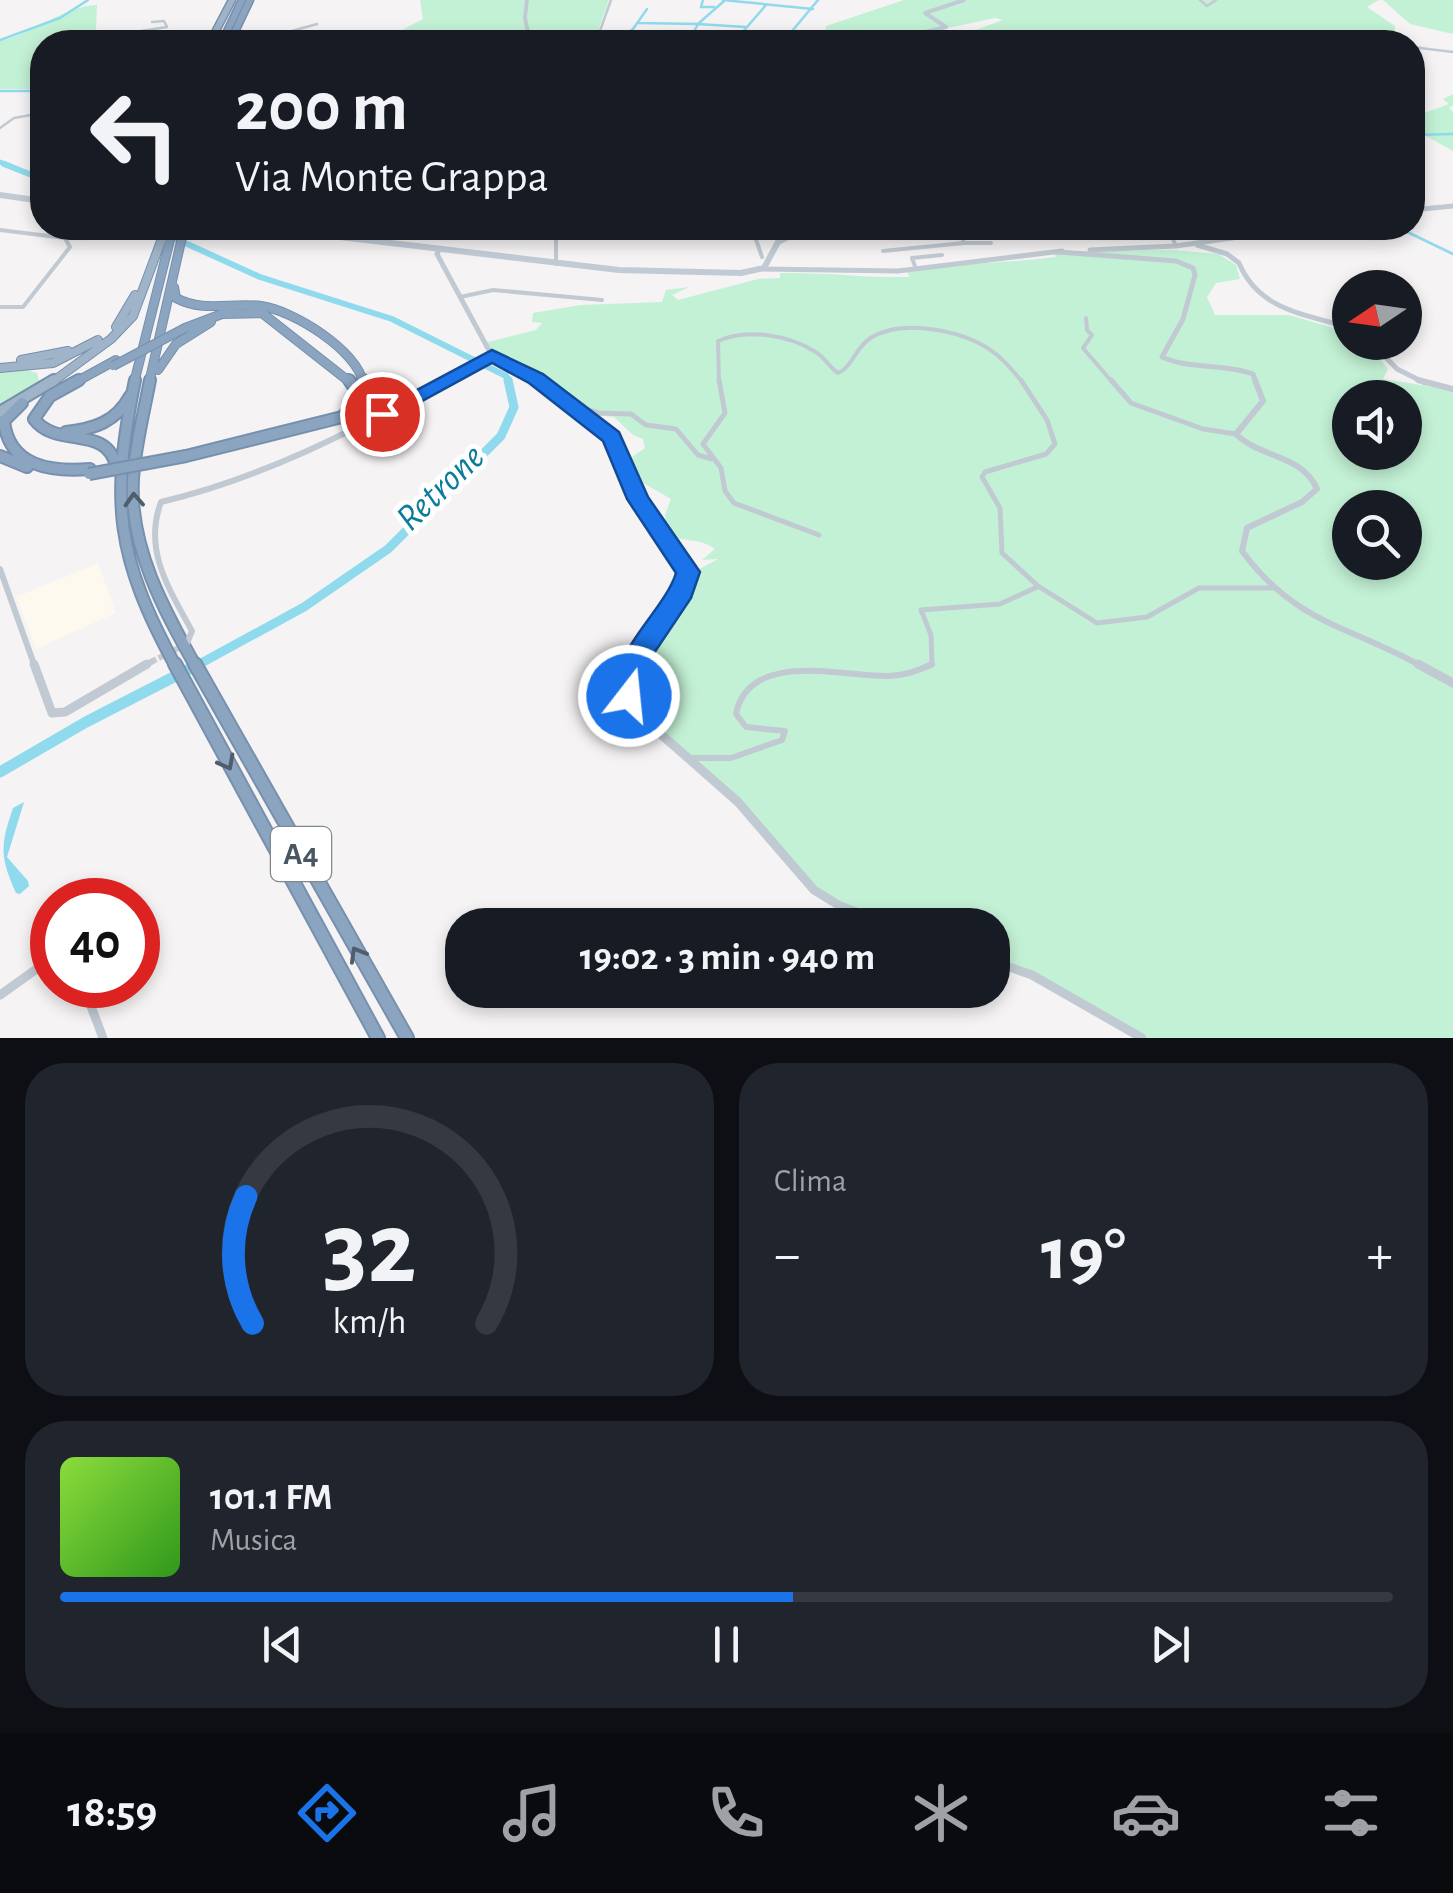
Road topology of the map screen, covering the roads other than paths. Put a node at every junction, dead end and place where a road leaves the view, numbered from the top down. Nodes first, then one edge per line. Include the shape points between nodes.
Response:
1 (240, 0) edge
2 (527, 0) edge
3 (610, 0) edge
4 (964, 0) edge
5 (1200, 0) edge
6 (1216, 0) edge
7 (291, 21) dead end
8 (152, 22) dead end
9 (316, 24) dead end
10 (149, 30) edge
11 (220, 30) edge
12 (227, 30) edge
13 (233, 30) edge
14 (292, 30) edge
15 (298, 30) edge
16 (528, 30) edge
17 (600, 30) edge
18 (936, 30) edge
19 (1425, 49) edge
20 (1453, 52) edge
21 (30, 115) edge
22 (0, 128) edge
23 (0, 195) edge
24 (30, 199) edge
25 (1451, 205) edge
26 (1425, 208) edge
27 (0, 230) edge
28 (30, 234) edge
29 (66, 240) edge
30 (158, 240) edge
31 (170, 240) edge
32 (364, 240) edge
33 (556, 240) edge
34 (756, 240) edge
35 (781, 240) edge
36 (963, 240) edge
37 (1173, 240) edge
38 (1219, 240) edge
39 (1212, 241) junction
40 (180, 242) joint
41 (964, 243) junction
42 (991, 243) dead end
43 (1186, 244) junction
44 (1176, 246) junction
45 (439, 250) junction
46 (883, 251) dead end
47 (1058, 252) junction
48 (942, 255) dead end
49 (151, 260) junction
50 (768, 261) junction
51 (1239, 263) junction
52 (556, 265) junction
53 (916, 269) junction
54 (460, 296) junction
55 (602, 300) dead end
56 (0, 307) edge
57 (285, 314) junction
58 (151, 318) junction
59 (1086, 318) dead end
60 (1332, 324) edge
61 (278, 325) junction
62 (185, 326) junction
63 (97, 340) junction
64 (490, 357) junction
65 (1384, 360) edge
66 (114, 363) junction
67 (0, 366) edge
68 (29, 366) junction
69 (474, 367) joint
70 (40, 388) junction
71 (1453, 389) edge
72 (22, 403) junction
73 (568, 404) junction
74 (0, 412) edge
75 (1236, 434) junction
76 (138, 444) junction
77 (0, 446) edge
78 (0, 456) edge
79 (715, 460) junction
80 (20, 465) junction
81 (90, 471) junction
82 (819, 535) dead end
83 (124, 546) junction
84 (0, 569) edge
85 (1038, 586) junction
86 (1272, 588) junction
87 (191, 656) junction
88 (151, 662) tunnel mouth
89 (1453, 684) edge
90 (687, 759) junction
91 (845, 908) edge
92 (1010, 967) edge
93 (30, 974) edge
94 (0, 996) edge
95 (92, 1008) edge
96 (104, 1038) edge
97 (378, 1038) edge
98 (407, 1038) edge
99 (1142, 1038) edge

1 - 11 highway
1 - 12 highway
1 - 13 highway
2 - 16 street
3 - 17 street
4 - 18 main road via 925,13 946,28
5 - 6 street via 1207,6
7 - 14 street
8 - 10 street via 166,27
9 - 15 street
19 - 20 street
21 - 22 street
23 - 24 main road
25 - 26 street
27 - 28 street
29 - 56 street via 70,247 23,307
30 - 49 highway
31 - 58 highway, A4
32 - 45 main road
33 - 52 street
34 - 50 street
35 - 50 main road
36 - 41 street
37 - 44 street
38 - 39 street
39 - 43 street
39 - 51 street
40 - 57 highway via 174,291 182,303 251,304
40 - 76 highway, A4
41 - 42 street
41 - 46 street
43 - 44 street
43 - 51 street
44 - 47 street
45 - 52 main road
45 - 54 street
47 - 53 street
47 - 75 street via 1193,268 1183,320 1162,357 1252,374 1263,402
48 - 53 street via 912,258
49 - 63 highway via 122,322
49 - 70 highway via 126,326
50 - 52 main road via 676,273
50 - 53 street via 778,272
51 - 60 street via 1247,284 1279,307
54 - 55 street via 493,290
54 - 64 street
57 - 62 highway via 242,308
57 - 81 highway, bridge via 352,356 362,376 361,401 342,417 186,456
58 - 66 highway via 121,412 84,430 43,424 50,402
58 - 83 highway, A4 via 121,464
59 - 75 street via 1092,335 1082,348 1126,400 1203,430
61 - 62 highway via 262,313 244,311
61 - 76 highway via 258,315 232,315 176,344 159,365
61 - 81 highway, bridge via 347,377 356,392 350,404 299,426
62 - 66 highway, bridge
63 - 67 highway
63 - 68 highway via 62,360
64 - 69 street
64 - 73 street
65 - 71 street via 1406,378
66 - 83 highway via 50,396 34,419 43,432 94,440 112,450
67 - 68 highway
68 - 70 highway via 44,376
69 - 87 street via 301,457 221,488 161,502 154,555 192,631
70 - 72 highway
72 - 74 highway
72 - 81 highway via 4,422 14,452 43,467
73 - 79 street via 631,414 676,430 698,456
73 - 90 street via 612,437 638,499 688,572 682,592 629,669 629,696
75 - 86 street via 1315,478 1317,488 1302,502 1262,517 1242,538 1242,551
87 -> 76 highway, A4 via 159,600 140,545 133,497
77 - 80 highway
78 - 80 highway
79 - 82 street via 734,503
79 - 85 street via 704,444 725,414 718,377 718,342 724,337 797,344 820,354 838,373 873,336 892,330 972,341 994,352 1053,431 1055,444 1046,454 982,478 1000,508 1002,553
80 - 81 highway via 51,474
83 -> 97 highway, A4 via 148,615 180,677
84 - 88 street via 52,714
85 - 86 street via 1097,623 1147,617 1198,588
85 - 90 street via 1000,604 921,610 932,665 922,671 888,675 802,667 771,676 744,696 736,714 746,727 785,730 782,740 730,758
86 - 89 street via 1348,638
98 -> 87 highway, A4
90 - 91 street via 738,802 814,890
92 - 99 street
93 - 94 street
95 - 96 street

